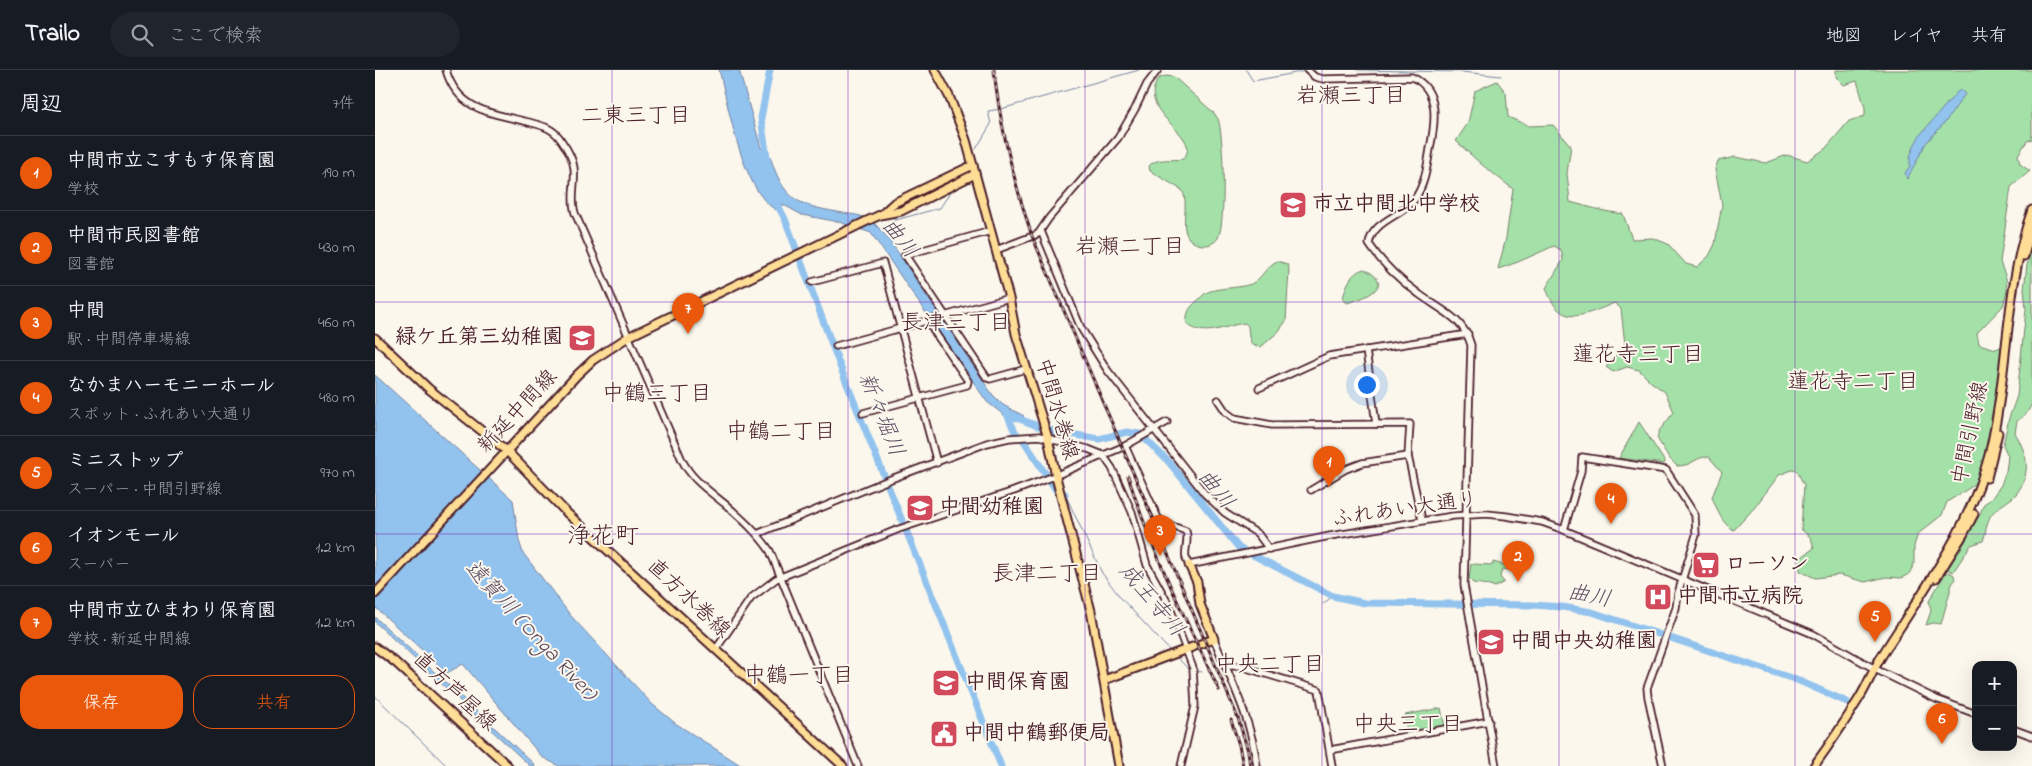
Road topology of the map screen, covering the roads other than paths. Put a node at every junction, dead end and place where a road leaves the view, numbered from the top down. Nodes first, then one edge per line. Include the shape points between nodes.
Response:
1 (446, 70) edge
2 (935, 70) edge
3 (1157, 70) edge
4 (1307, 70) edge
5 (973, 165) junction
6 (975, 174) junction
7 (2032, 210) edge
8 (880, 215) junction
9 (2032, 226) edge
10 (991, 231) junction
11 (1041, 231) junction
12 (996, 250) junction
13 (812, 282) dead end
14 (1009, 298) junction
15 (944, 316) junction
16 (928, 321) junction
17 (901, 328) junction
18 (1468, 334) junction
19 (628, 337) junction
20 (375, 338) edge
21 (836, 346) dead end
22 (1366, 350) junction
23 (1027, 369) junction
24 (1259, 388) dead end
25 (919, 398) junction
26 (1218, 400) dead end
27 (863, 413) dead end
28 (1167, 422) dead end
29 (1376, 424) junction
30 (1151, 431) junction
31 (1048, 436) junction
32 (1127, 445) junction
33 (504, 454) junction
34 (1103, 455) junction
35 (1408, 456) junction
36 (937, 463) junction
37 (1057, 475) junction
38 (1311, 490) dead end
39 (1467, 515) junction
40 (1422, 520) junction
41 (1564, 530) junction
42 (757, 534) junction
43 (1269, 550) junction
44 (1189, 565) junction
45 (781, 577) junction
46 (1681, 580) junction
47 (375, 594) edge
48 (1214, 640) junction
49 (375, 646) edge
50 (716, 649) junction
51 (1187, 650) junction
52 (1225, 666) junction
53 (1875, 669) junction
54 (1104, 680) junction
55 (1972, 712) edge
56 (1489, 721) junction
57 (2017, 730) edge
58 (2032, 736) edge
59 (1330, 750) junction
60 (508, 766) edge
61 (843, 766) edge
62 (858, 766) edge
63 (1119, 766) edge
64 (1181, 766) edge
65 (1257, 766) edge
66 (1332, 766) edge
67 (1496, 766) edge
68 (1663, 766) edge
69 (1814, 766) edge

1 - 19 street via 452,87 465,102 545,127 562,140 574,167 573,208
2 - 5 main road, 中間水巻線 via 956,112
3 - 11 street via 1118,138
4 - 18 street via 1323,79 1408,76 1417,80 1431,96 1436,120 1427,171 1421,186 1407,208 1374,230 1369,244 1403,281 1449,312
5 - 6 main road, 中間水巻線
5 - 8 main road, 新延中間線 via 894,203
6 - 8 main road, 新延中間線 via 901,211
6 - 10 main road, 中間水巻線
7 - 53 main road, 中間引野線 via 2017,267 1994,432 1984,473 1969,514
8 - 19 main road, 新延中間線
9 - 53 main road, 中間引野線 via 2021,270 1994,456 1981,498 1963,535 1882,664
10 - 12 main road, 中間水巻線
10 - 15 street via 905,255
11 - 12 street
11 - 30 street via 1081,328
12 - 14 main road, 中間水巻線
13 - 17 street via 883,263
14 - 15 street
14 - 23 main road, 中間水巻線
15 - 16 street
15 - 23 street via 987,378
16 - 17 street
16 - 25 street via 968,383
17 - 21 street
17 - 25 street
18 - 22 street
18 - 39 street via 1471,358
19 - 33 main road, 新延中間線 via 585,367
19 - 42 street via 687,470
20 - 33 main road, 直方水巻線
22 - 24 street via 1329,356
22 - 29 street
23 - 31 main road, 中間水巻線
25 - 27 street
25 - 36 street
26 - 29 street via 1234,418 1266,424
28 - 30 street
29 - 35 street via 1410,424
30 - 32 street
30 - 43 street via 1205,494 1258,534
31 - 34 street
31 - 36 street via 987,443
31 - 37 main road, 中間水巻線
32 - 34 street
32 - 44 street via 1158,518 1186,531 1185,556
33 - 47 main road, 新延中間線
33 - 50 main road, 直方水巻線
34 - 37 street
34 - 51 street via 1132,512 1147,565 1169,605
35 - 38 street via 1362,463
35 - 40 street
36 - 42 street
37 - 45 street via 903,527
37 - 54 main road, 中間水巻線 via 1091,611
39 - 40 street, ふれあい大通り
39 - 41 street, ふれあい大通り via 1506,516 1542,522
39 - 56 street via 1465,599
40 - 43 street, ふれあい大通り
41 - 46 street, ふれあい大通り
41 - 46 street via 1582,457 1665,470 1692,509 1696,521
42 - 45 street via 770,552
43 - 44 street, ふれあい大通り
44 - 48 main road via 1197,582 1199,604
45 - 50 street via 751,598
45 - 62 street
46 - 53 street, ふれあい大通り via 1819,636
46 - 68 street via 1676,608 1647,692
48 - 51 main road
48 - 52 street
49 - 60 main road, 直方芦屋線
50 - 61 main road, 直方水巻線
51 - 54 main road
51 - 64 street via 1195,680 1195,706
52 - 59 street via 1240,666 1319,690
52 - 65 street via 1250,729
53 - 55 street, ふれあい大通り
53 - 69 main road, 中間引野線
54 - 63 main road, 中間水巻線
56 - 59 street
56 - 67 street
57 - 58 street
59 - 66 street

